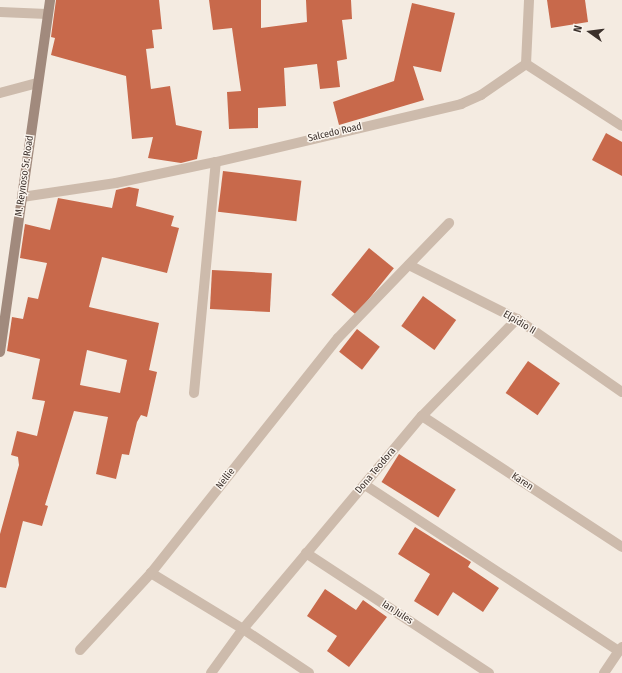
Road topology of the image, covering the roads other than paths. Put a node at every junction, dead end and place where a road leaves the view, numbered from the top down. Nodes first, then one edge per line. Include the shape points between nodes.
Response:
1 (50, 0) edge
2 (529, 0) edge
3 (0, 12) edge
4 (47, 14) junction
5 (526, 64) junction
6 (38, 83) junction
7 (0, 93) edge
8 (622, 126) edge
9 (216, 162) junction
10 (22, 197) junction
11 (449, 223) dead end
12 (409, 265) junction
13 (517, 319) junction
14 (0, 352) edge
15 (622, 392) edge
16 (194, 393) dead end
17 (422, 416) junction
18 (365, 485) junction
19 (622, 547) edge
20 (306, 553) junction
21 (151, 573) junction
22 (243, 630) junction
23 (620, 649) edge
24 (80, 650) dead end
25 (210, 673) edge
26 (308, 673) edge
27 (489, 673) edge
28 (604, 673) edge

1 - 4 street, M. Reynoso Sr. Road
2 - 5 street
3 - 4 street
4 - 6 street, M. Reynoso Sr. Road
5 - 8 street
5 - 9 street, Salcedo Road via 461,104
6 - 7 street
6 - 10 street, M. Reynoso Sr. Road
9 - 10 street, Salcedo Road via 116,183
9 - 16 street
10 - 14 street, M. Reynoso Sr. Road
11 - 12 street, Nellie
12 - 13 street, Elpidio II
12 - 21 street, Nellie via 338,338
13 - 15 street, Elpidio II
13 - 17 street, Dona Teodora
17 - 18 street, Dona Teodora
17 - 19 street, Karen
18 - 20 street, Dona Teodora
18 - 23 street
20 - 22 street, Dona Teodora
20 - 27 street, Ian Jules
21 - 22 street
21 - 24 street, Nellie
22 - 25 street
22 - 26 street
23 - 28 street

